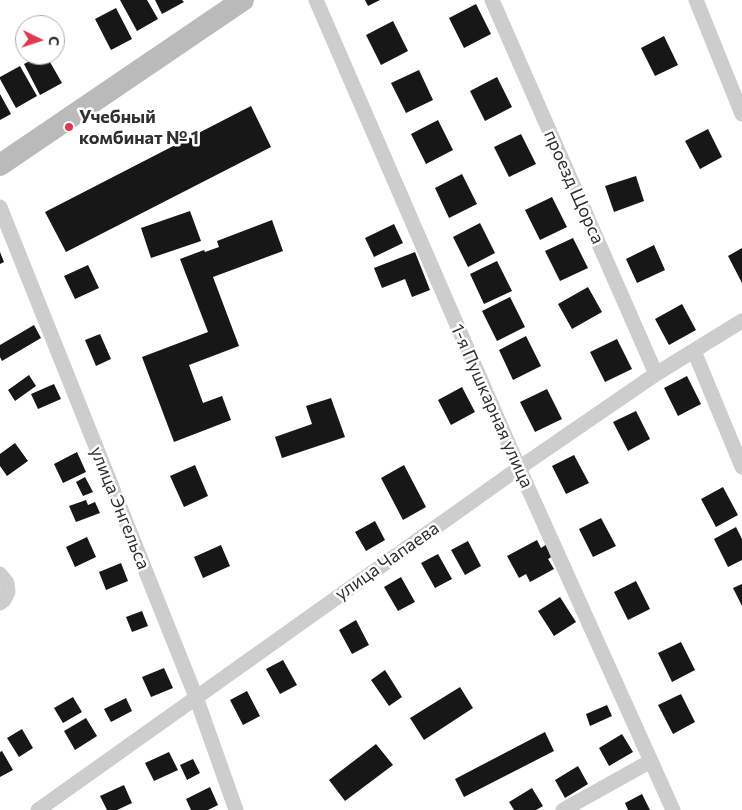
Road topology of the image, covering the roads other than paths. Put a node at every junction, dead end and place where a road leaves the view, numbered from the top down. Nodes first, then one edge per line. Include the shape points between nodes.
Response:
1 (243, 0) edge
2 (316, 0) edge
3 (492, 0) edge
4 (696, 0) edge
5 (742, 114) edge
6 (0, 165) edge
7 (0, 207) edge
8 (742, 321) edge
9 (694, 351) junction
10 (656, 374) junction
11 (742, 467) edge
12 (518, 468) junction
13 (0, 574) edge
14 (2, 602) edge
15 (196, 697) junction
16 (651, 762) junction
17 (38, 810) edge
18 (236, 810) edge
19 (563, 810) edge
20 (673, 810) edge

1 - 6 main road
2 - 12 street, 1-я Пушкарная улица
3 - 10 street, проезд Щорса
4 - 5 street
7 - 15 street, улица Энгельса
8 - 9 street, улица Чапаева
9 - 10 street, улица Чапаева
9 - 11 street
10 - 12 street, улица Чапаева
12 - 15 street, улица Чапаева
12 - 16 street, 1-я Пушкарная улица
13 - 14 street via 7,583 8,592
15 - 17 street, улица Чапаева
15 - 18 street, улица Энгельса
16 - 19 street
16 - 20 street, 1-я Пушкарная улица

